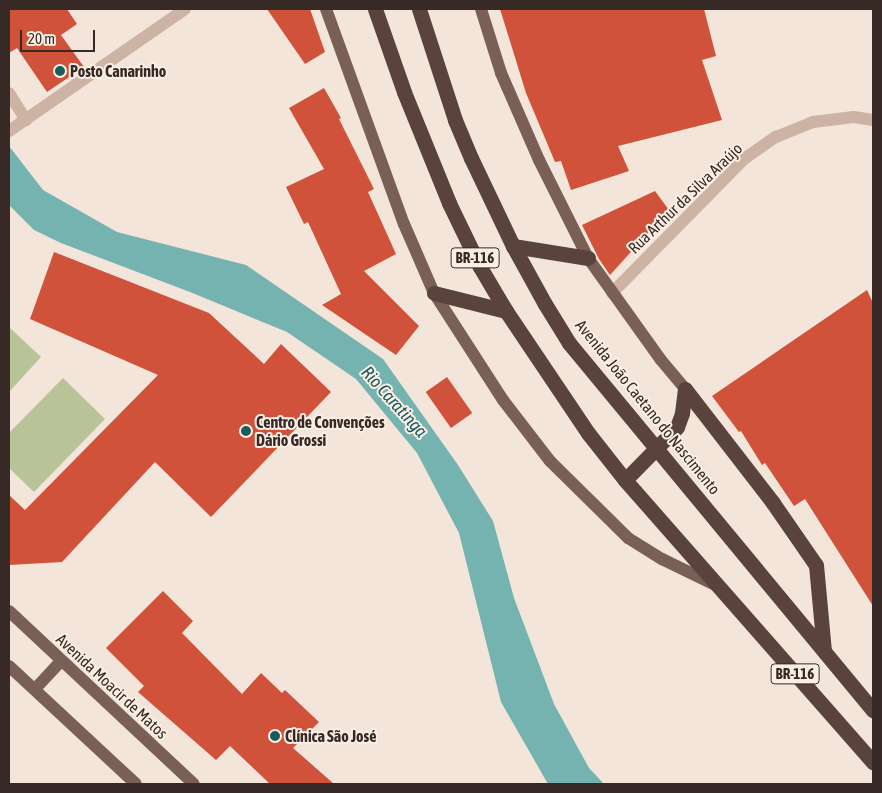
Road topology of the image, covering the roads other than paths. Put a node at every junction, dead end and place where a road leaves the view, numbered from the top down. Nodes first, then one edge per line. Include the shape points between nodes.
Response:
1 (185, 9) edge
2 (326, 9) edge
3 (375, 9) edge
4 (419, 9) edge
5 (481, 9) edge
6 (9, 93) edge
7 (26, 120) junction
8 (873, 120) edge
9 (11, 130) edge
10 (513, 246) junction
11 (588, 258) junction
12 (434, 293) junction
13 (612, 293) junction
14 (506, 311) junction
15 (685, 389) junction
16 (658, 448) junction
17 (625, 480) junction
18 (716, 586) junction
19 (9, 612) edge
20 (824, 651) junction
21 (61, 661) junction
22 (9, 666) edge
23 (35, 689) junction
24 (873, 710) edge
25 (873, 762) edge
26 (136, 784) edge
27 (194, 784) edge

1 - 7 street
2 - 12 main road via 404,224
3 - 14 highway, BR-116 via 449,203
4 - 10 highway, Avenida João Caetano do Nascimento / BR-116 via 455,120
5 - 11 main road via 501,73
6 - 7 street
7 - 9 street
8 - 13 street, Rua Arthur da Silva Araújo via 854,118 813,122 776,137 744,159
10 - 11 highway
10 - 16 highway, Avenida João Caetano do Nascimento / BR-116 via 569,342
11 - 13 main road
12 - 14 highway
12 - 18 main road via 503,400 550,461 628,538
13 - 15 main road
14 - 17 highway, BR-116 via 588,433
15 - 16 highway via 677,427
15 - 20 highway via 773,503 816,565
16 - 17 highway
16 - 20 highway, Avenida João Caetano do Nascimento / BR-116
17 - 18 highway, BR-116
18 - 25 highway, BR-116
19 - 21 main road, Avenida Moacir de Matos
20 - 24 highway, Avenida João Caetano do Nascimento / BR-116
21 - 23 main road
21 - 27 main road, Avenida Moacir de Matos
22 - 23 main road
23 - 26 main road

